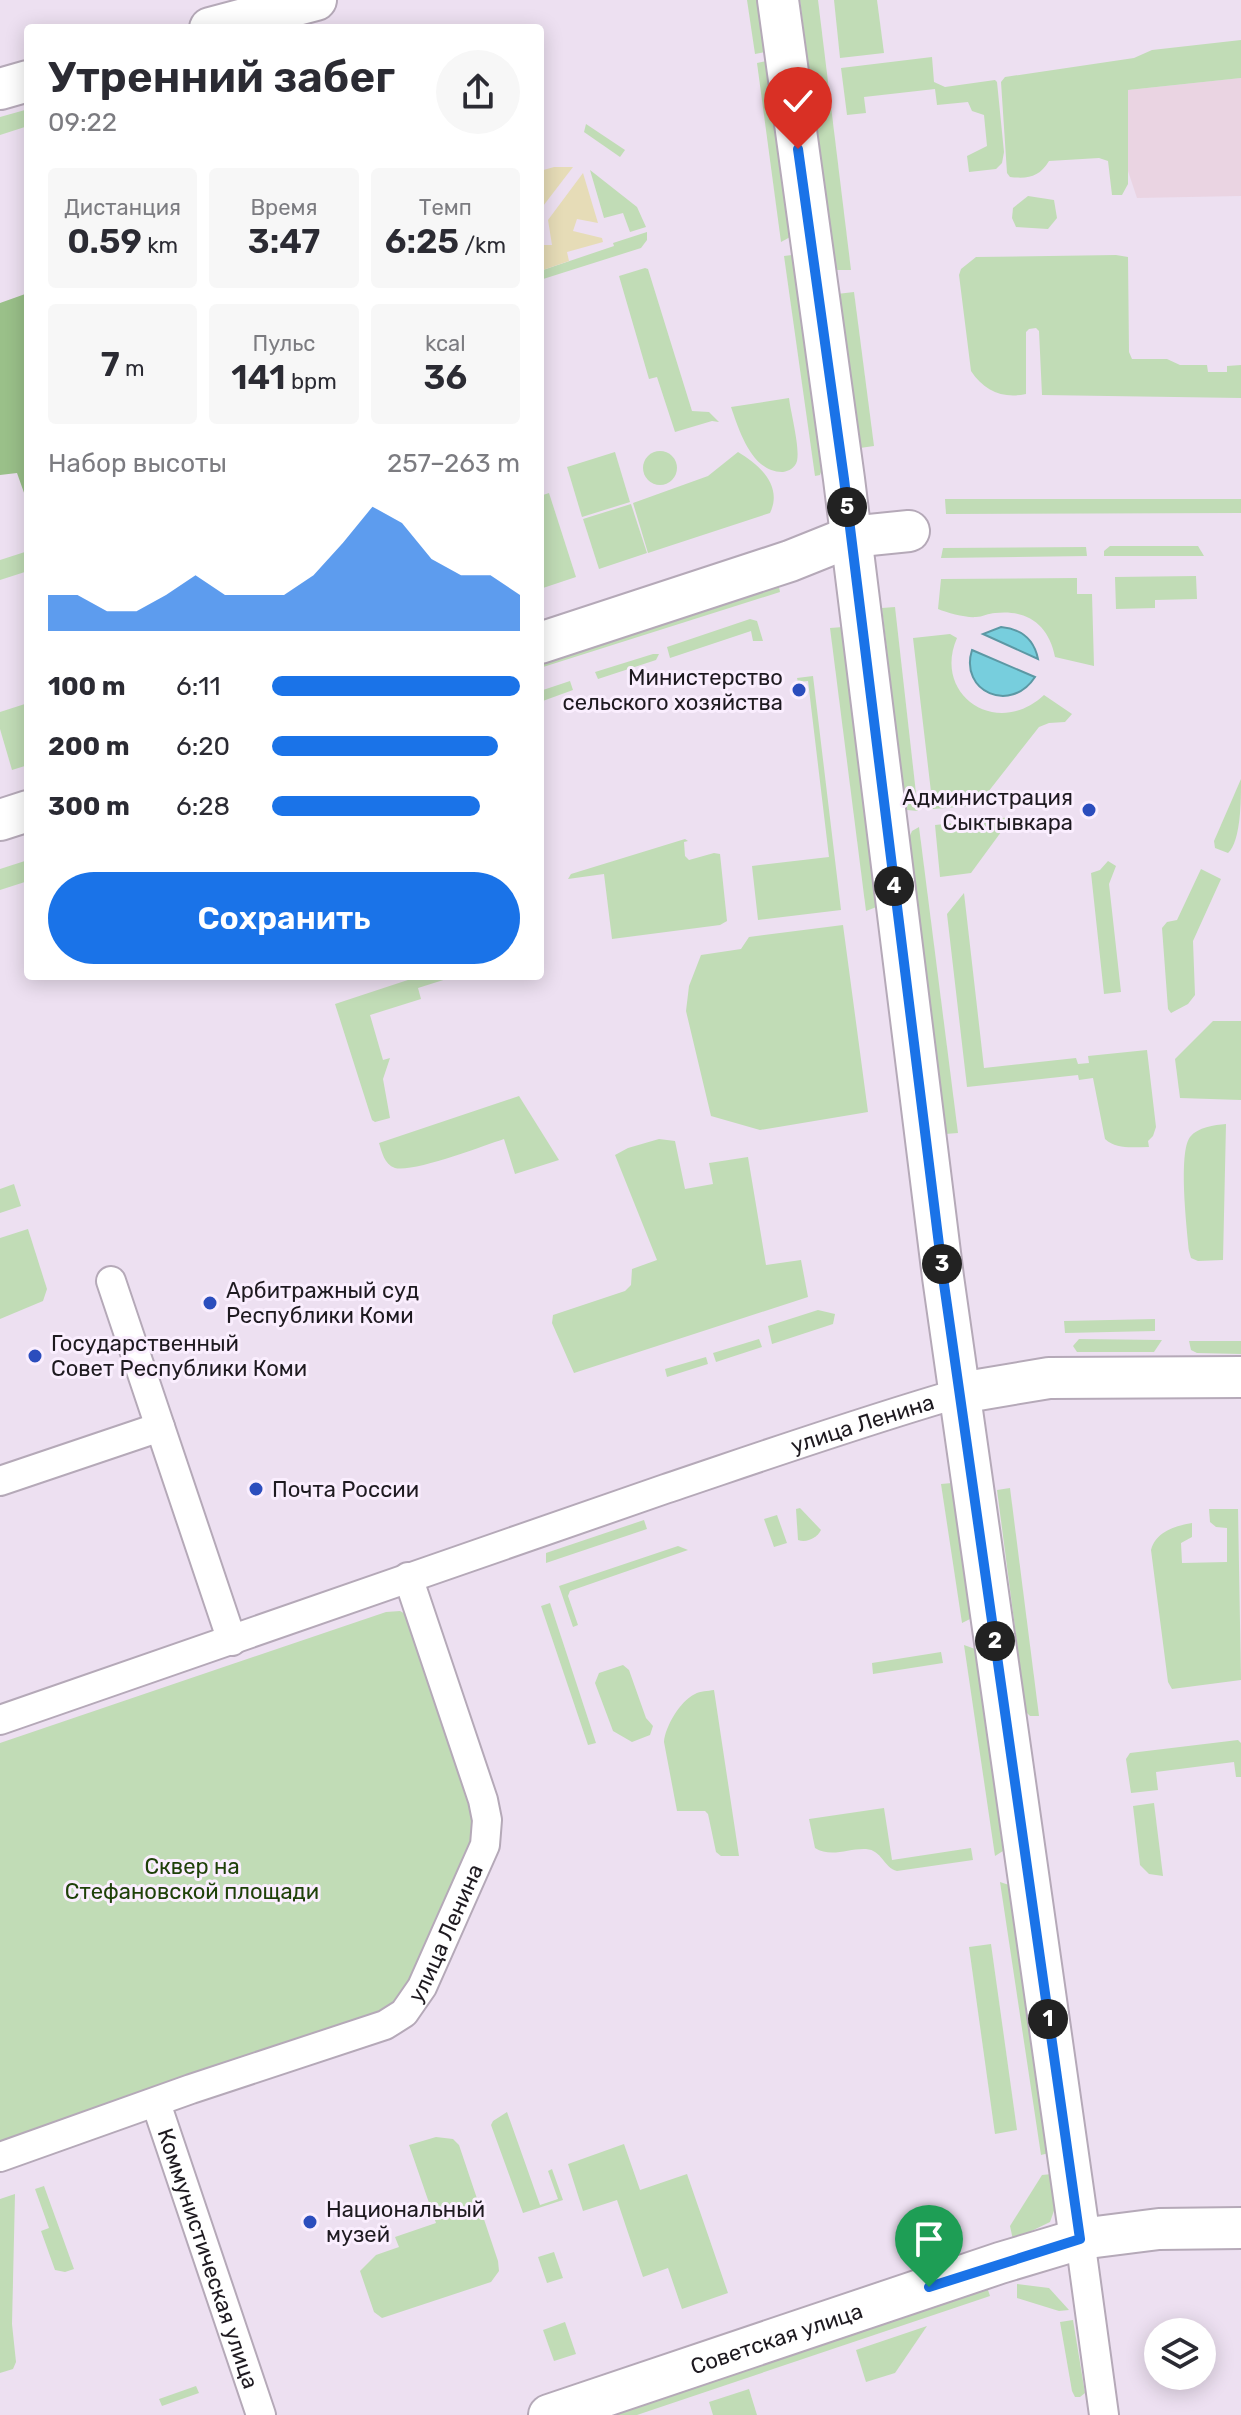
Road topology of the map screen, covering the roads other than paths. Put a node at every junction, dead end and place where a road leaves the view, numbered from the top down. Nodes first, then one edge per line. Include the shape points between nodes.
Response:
1 (316, 0) edge
2 (778, 0) edge
3 (225, 24) edge
4 (24, 82) edge
5 (0, 89) edge
6 (909, 531) dead end
7 (850, 537) junction
8 (544, 642) edge
9 (24, 812) edge
10 (0, 820) edge
11 (111, 1281) dead end
12 (1241, 1377) edge
13 (960, 1393) junction
14 (160, 1427) junction
15 (0, 1481) edge
16 (408, 1577) junction
17 (232, 1641) junction
18 (0, 1720) edge
19 (156, 2103) junction
20 (0, 2157) edge
21 (1241, 2228) edge
22 (1080, 2239) junction
23 (261, 2415) edge
24 (549, 2415) edge
25 (1104, 2415) edge

1 - 3 street
2 - 7 street
4 - 5 street
6 - 7 street
7 - 8 street
7 - 13 street
9 - 10 street
11 - 14 street
12 - 13 street, улица Ленина via 1049,1378
13 - 16 street, улица Ленина
13 - 22 street
14 - 15 street
14 - 17 street
16 - 17 street, улица Ленина
16 - 19 street, улица Ленина via 487,1820 485,1845 422,1987 404,2013 385,2025
17 - 18 street, улица Ленина
19 - 20 street, улица Ленина
19 - 23 street, Коммунистическая улица
21 - 22 street, Советская улица via 1159,2229
22 - 24 street, Советская улица
22 - 25 street

